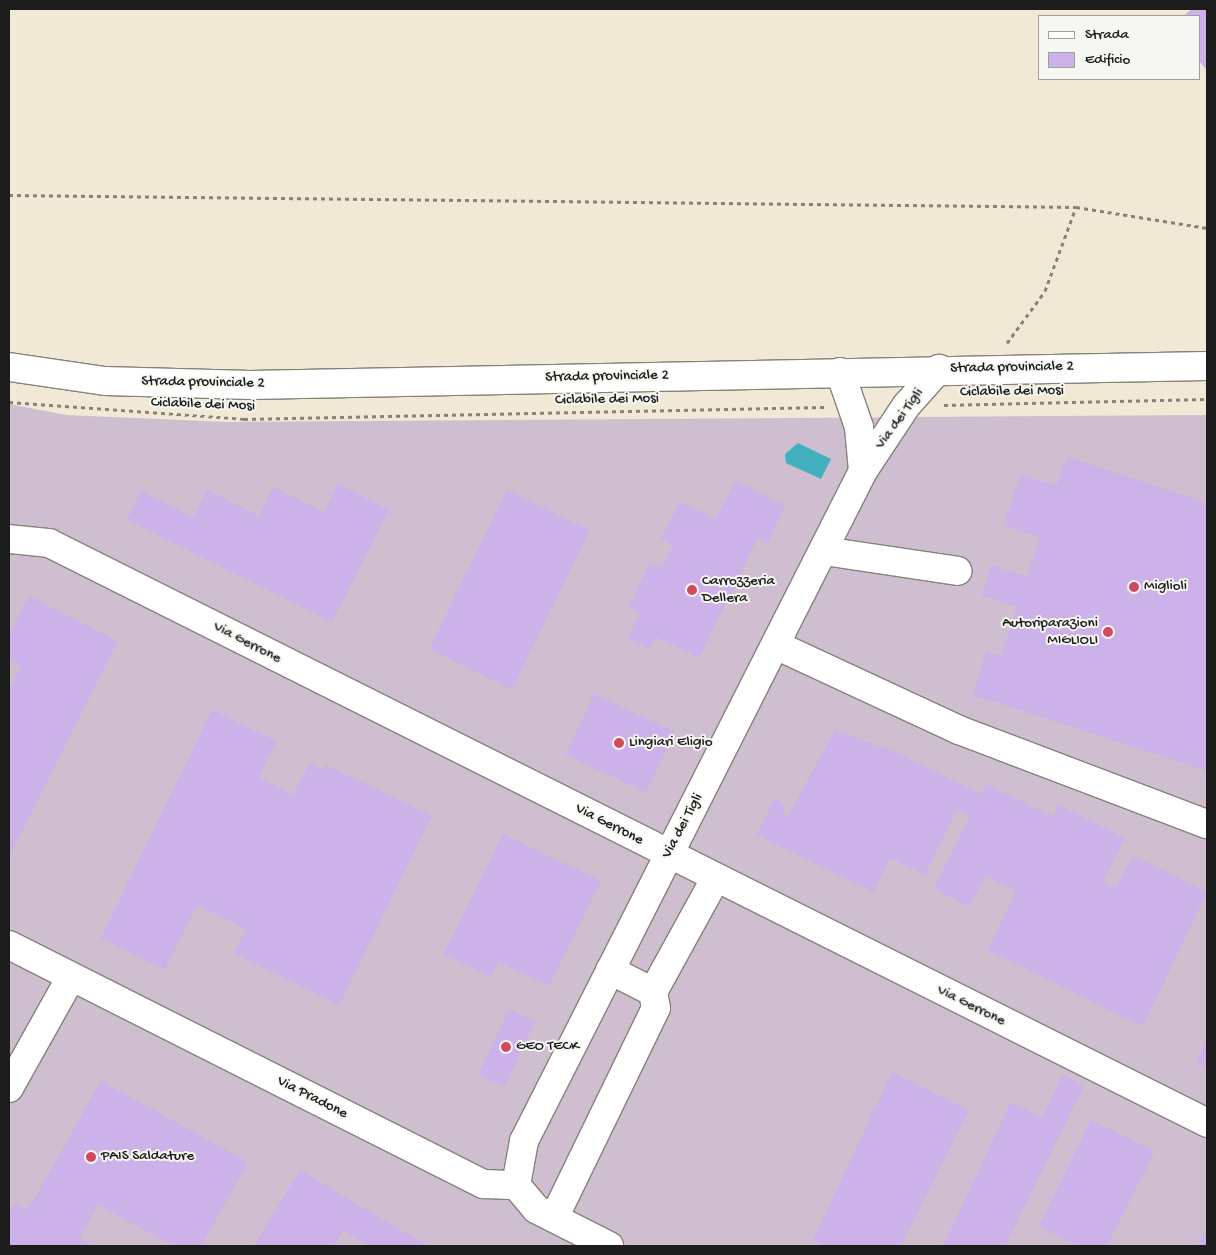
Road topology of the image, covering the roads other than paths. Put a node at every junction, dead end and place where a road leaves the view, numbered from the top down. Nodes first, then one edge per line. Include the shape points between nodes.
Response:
1 (1207, 366) edge
2 (9, 367) edge
3 (939, 369) junction
4 (840, 372) junction
5 (863, 471) junction
6 (9, 539) edge
7 (824, 551) junction
8 (958, 571) dead end
9 (778, 646) junction
10 (1207, 824) edge
11 (668, 855) junction
12 (715, 878) junction
13 (9, 945) edge
14 (610, 970) junction
15 (71, 977) junction
16 (653, 992) junction
17 (9, 1088) edge
18 (1207, 1123) edge
19 (516, 1184) junction
20 (554, 1218) junction
21 (609, 1246) edge

1 - 3 street, Strada provinciale 2
2 - 4 street, Strada provinciale 2 via 105,381 250,385
3 - 4 street, Strada provinciale 2
3 - 5 street, Via dei Tigli via 906,406
4 - 5 street, Via dei Tigli via 853,407
5 - 7 street, Via dei Tigli
6 - 11 street, Via Gerrone via 49,543
7 - 8 street
7 - 9 street, Via dei Tigli
9 - 10 street via 959,730
9 - 11 street, Via dei Tigli
11 - 12 street, Via Gerrone
11 - 14 street, Via dei Tigli
12 - 16 street
12 - 18 street, Via Gerrone
13 - 15 street, Via Pradone
14 - 16 street
14 - 19 street, Via dei Tigli via 524,1141
15 - 17 street
15 - 19 street, Via Pradone via 483,1184
16 - 20 street via 656,1008
19 - 20 street via 523,1198
20 - 21 street

